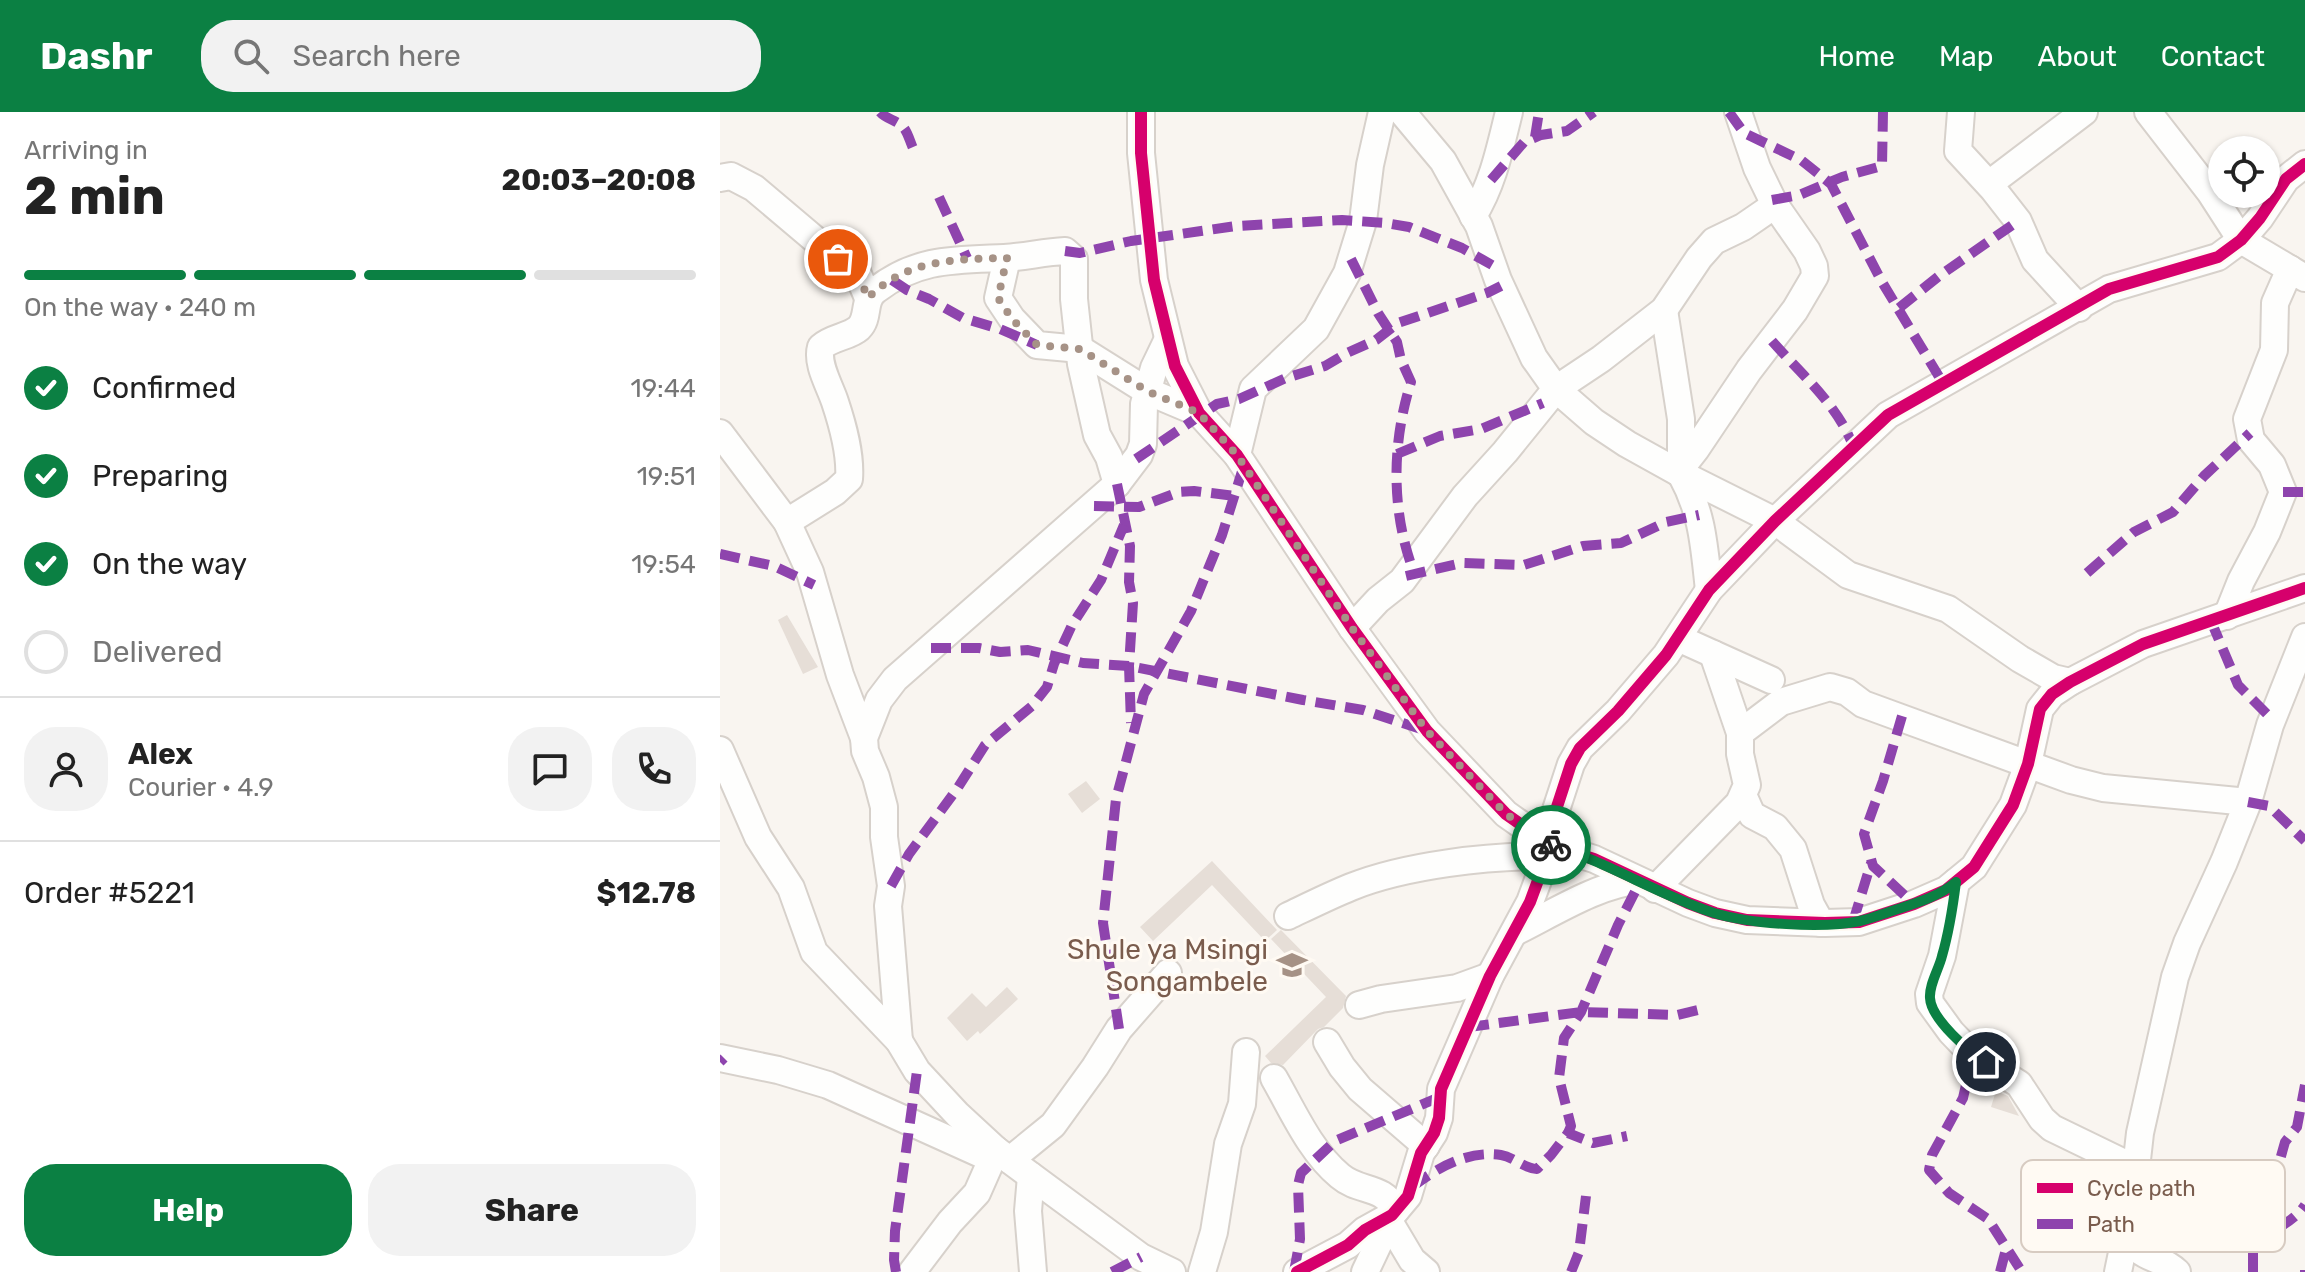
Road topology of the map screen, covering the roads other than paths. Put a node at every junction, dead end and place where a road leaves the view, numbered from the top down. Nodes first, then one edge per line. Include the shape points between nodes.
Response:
1 (1141, 112) edge
2 (1382, 112) edge
3 (1402, 112) edge
4 (1509, 112) edge
5 (1738, 112) edge
6 (1961, 112) edge
7 (2084, 112) edge
8 (2148, 112) edge
9 (2305, 164) edge
10 (720, 178) edge
11 (1989, 184) junction
12 (1775, 205) junction
13 (1473, 216) junction
14 (2241, 240) junction
15 (1007, 258) junction
16 (2298, 274) edge
17 (868, 298) junction
18 (2079, 308) junction
19 (1664, 310) junction
20 (1167, 341) junction
21 (1080, 349) junction
22 (1556, 389) junction
23 (1147, 391) junction
24 (1199, 413) junction
25 (720, 433) edge
26 (1237, 455) junction
27 (1680, 471) junction
28 (1117, 484) junction
29 (1738, 503) junction
30 (1775, 521) junction
31 (787, 522) junction
32 (1704, 539) junction
33 (2305, 588) edge
34 (1709, 590) junction
35 (2227, 616) junction
36 (1352, 628) junction
37 (2305, 637) edge
38 (1678, 638) junction
39 (1713, 654) junction
40 (1771, 680) dead end
41 (2070, 682) junction
42 (879, 700) junction
43 (851, 704) junction
44 (1740, 733) junction
45 (864, 738) junction
46 (720, 750) edge
47 (2028, 764) junction
48 (1744, 797) junction
49 (2248, 802) junction
50 (1549, 851) junction
51 (1956, 882) junction
52 (1647, 885) junction
53 (1288, 916) dead end
54 (1821, 923) junction
55 (1515, 932) junction
56 (1168, 973) dead end
57 (1490, 976) junction
58 (1359, 1005) dead end
59 (899, 1041) junction
60 (1327, 1042) dead end
61 (1246, 1052) dead end
62 (720, 1058) edge
63 (1274, 1078) dead end
64 (1426, 1146) junction
65 (2118, 1160) edge
66 (2137, 1160) edge
67 (1010, 1163) junction
68 (1393, 1216) junction
69 (2122, 1252) edge
70 (2139, 1252) edge
71 (912, 1272) edge
72 (1033, 1272) edge
73 (1172, 1272) edge
74 (1202, 1272) edge
75 (1297, 1272) edge
76 (1365, 1272) edge
77 (1426, 1272) edge
78 (2118, 1272) edge
79 (2177, 1272) edge

1 - 20 street via 1154,280
2 - 26 street via 1363,221 1347,273 1316,329 1253,389
3 - 13 street via 1443,161
4 - 13 street via 1491,180
5 - 12 street
6 - 11 street via 1958,151
7 - 11 street
8 - 14 street
9 - 14 street via 2286,179
10 - 17 street via 731,176 754,188 838,259 855,267
11 - 18 street via 2018,221 2035,260
12 - 19 street via 1707,248
12 - 27 street via 1810,258 1813,283
13 - 22 street via 1534,358
14 - 16 street
14 - 18 street via 2218,257 2109,289
15 - 17 street via 927,263
15 - 21 street via 998,298 1012,319 1037,345
15 - 21 street via 1065,251 1074,259
16 - 35 street via 2275,303 2274,350 2247,419 2251,440 2272,465 2283,492
17 - 31 street via 859,328 826,342 819,352 845,441 849,479
18 - 30 street via 1888,415
19 - 22 street
19 - 27 street via 1681,419
20 - 23 street
20 - 24 street
21 - 23 street
21 - 28 street via 1094,422
22 - 27 street via 1616,437
22 - 36 street via 1465,496 1402,581
23 - 24 street
23 - 28 street via 1143,444
24 - 26 street
25 - 31 street
26 - 36 street
27 - 29 street
27 - 32 street
28 - 42 street via 918,658
29 - 30 street
29 - 32 street via 1709,524
30 - 34 street
30 - 41 street via 1848,575 1948,609 2006,651
31 - 43 street via 810,572
32 - 34 street
33 - 35 street
34 - 38 street
35 - 41 street via 2143,644
36 - 50 street via 1427,731
37 - 49 street via 2270,725
38 - 39 street
38 - 50 street via 1580,748 1554,816
39 - 40 street
39 - 44 street
41 - 47 street via 2040,709
42 - 43 street
42 - 45 street
43 - 45 street
44 - 47 street via 1781,702 1830,687
44 - 48 street
45 - 59 street via 884,807
46 - 59 street via 758,837 791,888 814,952
47 - 49 street via 2103,788
47 - 51 street via 1997,834
48 - 52 street
48 - 54 street via 1752,815 1775,827 1793,849
49 - 66 street via 2175,977
50 - 52 street via 1594,859
50 - 53 street via 1412,870 1352,887
50 - 55 street
51 - 54 street via 1914,904 1859,922
51 - 65 street via 1930,1003 1973,1055 2019,1084 2052,1128
52 - 54 street via 1747,920
52 - 55 street via 1627,882
55 - 57 street
56 - 67 street via 1119,1029 1053,1125
57 - 58 street via 1457,988
57 - 64 street via 1441,1089 1439,1118
59 - 67 street via 917,1071
60 - 64 street via 1360,1089
61 - 74 street via 1242,1104 1228,1144
62 - 67 street via 828,1085
63 - 68 street via 1334,1171 1350,1183 1387,1196
64 - 68 street via 1412,1187
67 - 71 street via 950,1222
67 - 72 street via 1028,1211
67 - 73 street via 1141,1257
68 - 75 street
68 - 76 street
68 - 77 street via 1412,1260
69 - 78 street
70 - 79 street

